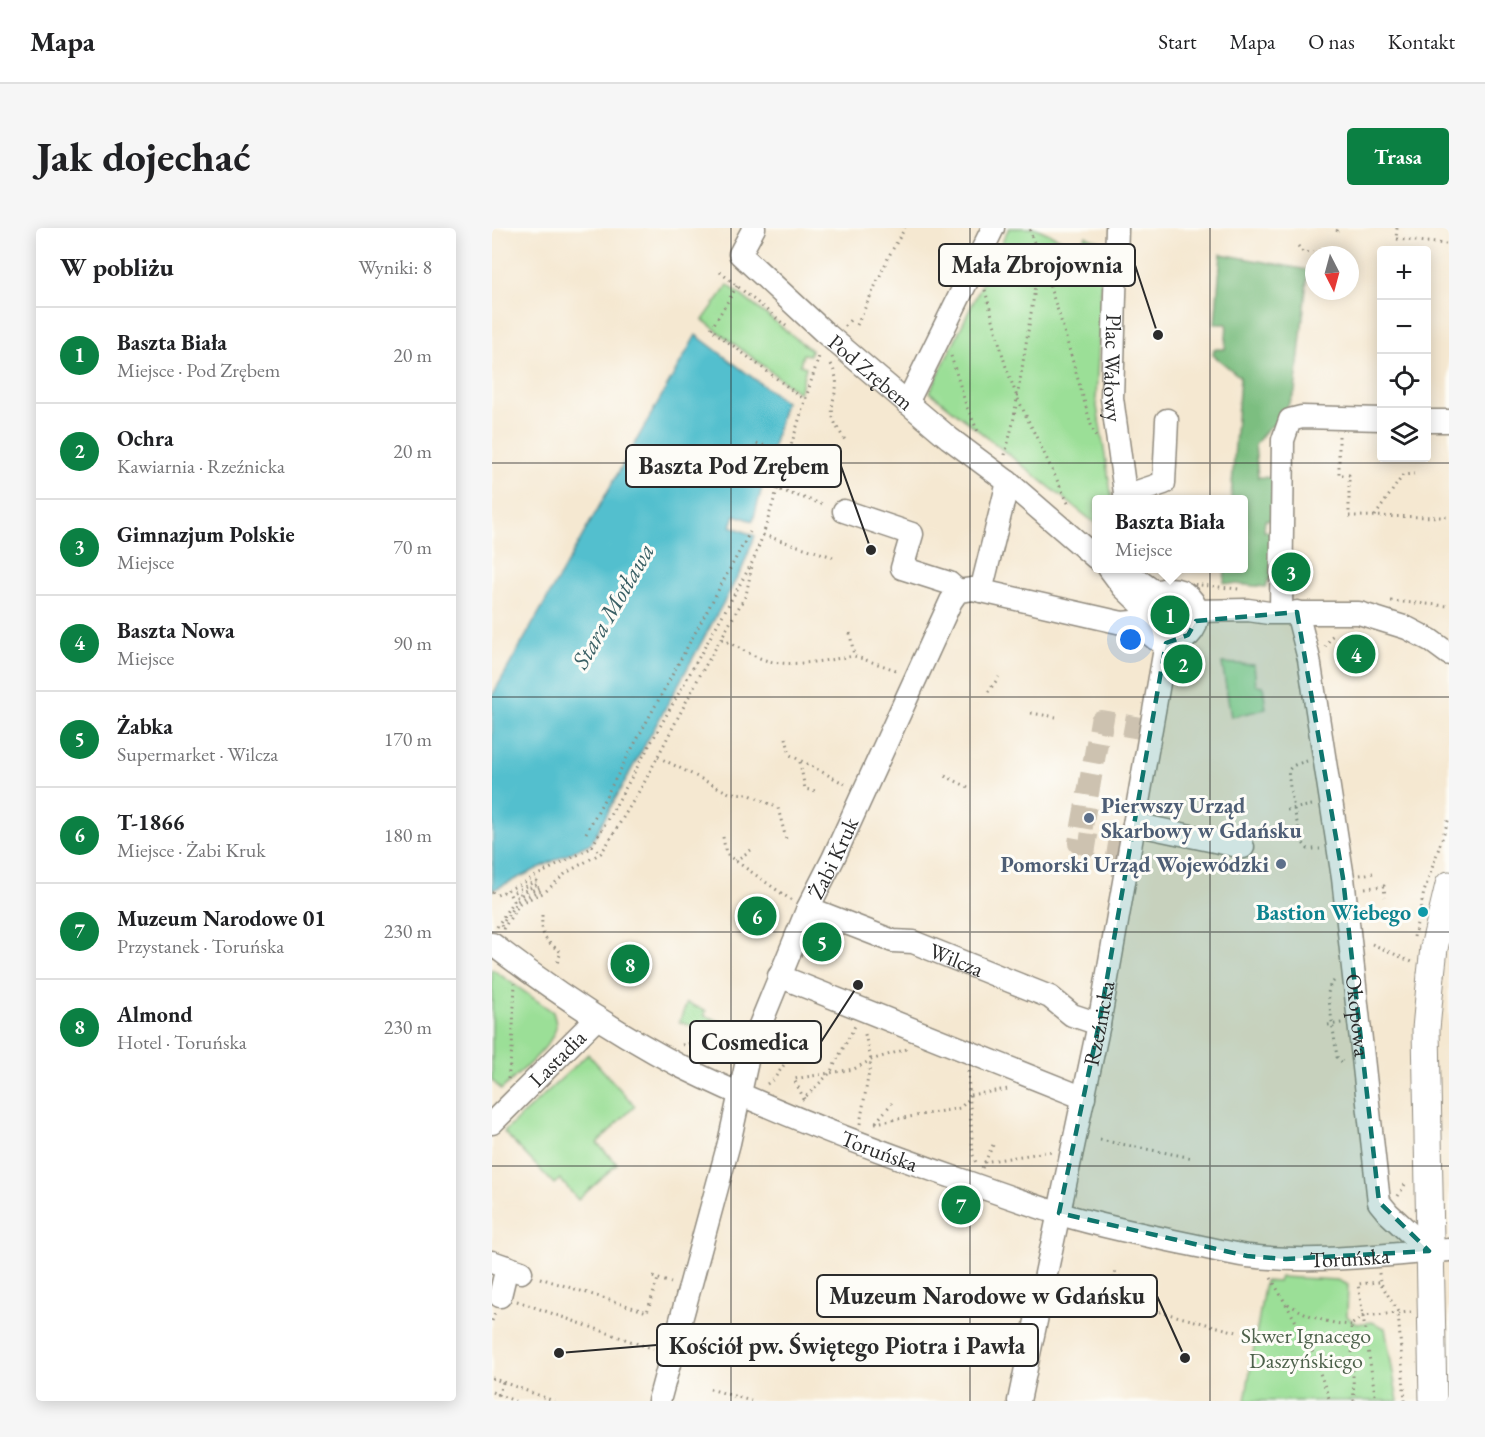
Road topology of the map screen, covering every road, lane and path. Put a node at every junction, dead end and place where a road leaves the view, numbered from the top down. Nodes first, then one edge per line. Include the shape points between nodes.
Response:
1 (754, 228) edge
2 (905, 228) edge
3 (993, 228) edge
4 (1029, 228) edge
5 (1397, 228) edge
6 (1112, 230) edge
7 (1446, 244) dead end
8 (1298, 246) dead end
9 (1037, 251) junction
10 (1305, 252) edge
11 (977, 260) junction
12 (720, 272) dead end
13 (737, 286) junction
14 (857, 325) dead end
15 (944, 328) junction
16 (792, 331) dead end
17 (820, 353) dead end
18 (829, 360) dead end
19 (1017, 397) junction
20 (806, 400) junction
21 (907, 403) junction
22 (1377, 419) edge
23 (1167, 420) dead end
24 (1431, 421) edge
25 (1449, 421) edge
26 (979, 434) dead end
27 (1340, 436) dead end
28 (847, 443) dead end
29 (1099, 445) dead end
30 (1414, 474) dead end
31 (1003, 478) junction
32 (769, 479) junction
33 (777, 489) junction
34 (1126, 495) edge
35 (1134, 495) edge
36 (1069, 505) dead end
37 (844, 512) joint
38 (1375, 516) junction
39 (1449, 518) edge
40 (750, 532) dead end
41 (763, 535) junction
42 (1092, 550) edge
43 (833, 557) dead end
44 (753, 561) junction
45 (1121, 573) edge
46 (1245, 590) dead end
47 (958, 591) junction
48 (981, 591) junction
49 (1152, 601) junction
50 (1282, 612) junction
51 (1196, 616) junction
52 (850, 633) dead end
53 (722, 639) junction
54 (1166, 643) junction
55 (1449, 654) edge
56 (854, 656) junction
57 (907, 673) dead end
58 (999, 677) dead end
59 (988, 692) dead end
60 (1031, 713) dead end
61 (1056, 717) dead end
62 (786, 738) dead end
63 (658, 757) junction
64 (800, 761) junction
65 (1307, 761) dead end
66 (945, 777) dead end
67 (968, 787) dead end
68 (854, 788) dead end
69 (817, 791) dead end
70 (1313, 805) dead end
71 (1294, 808) junction
72 (1287, 810) dead end
73 (1449, 818) edge
74 (1134, 824) junction
75 (586, 833) dead end
76 (723, 837) dead end
77 (787, 843) dead end
78 (592, 846) junction
79 (1243, 847) dead end
80 (1320, 849) dead end
81 (751, 850) dead end
82 (601, 853) junction
83 (735, 861) junction
84 (1449, 885) edge
85 (1365, 888) dead end
86 (492, 892) edge
87 (509, 892) junction
88 (1385, 897) dead end
89 (802, 906) junction
90 (542, 915) dead end
91 (497, 934) edge
92 (1414, 940) dead end
93 (893, 941) junction
94 (1411, 956) dead end
95 (556, 966) dead end
96 (1420, 969) junction
97 (779, 976) junction
98 (515, 980) dead end
99 (1338, 980) dead end
100 (978, 981) dead end
101 (859, 1012) junction
102 (597, 1018) junction
103 (1099, 1024) junction
104 (743, 1032) dead end
105 (712, 1040) junction
106 (681, 1046) dead end
107 (966, 1051) junction
108 (698, 1055) dead end
109 (871, 1060) junction
110 (786, 1062) dead end
111 (1349, 1065) dead end
112 (830, 1073) junction
113 (765, 1085) dead end
114 (507, 1089) dead end
115 (739, 1093) junction
116 (970, 1098) junction
117 (1084, 1098) junction
118 (892, 1103) dead end
119 (492, 1123) edge
120 (875, 1123) junction
121 (860, 1127) dead end
122 (869, 1131) dead end
123 (1100, 1140) dead end
124 (994, 1143) dead end
125 (1061, 1150) dead end
126 (1193, 1158) dead end
127 (984, 1162) junction
128 (1059, 1213) junction
129 (1439, 1251) edge
130 (501, 1265) edge
131 (1379, 1273) dead end
132 (1269, 1274) dead end
133 (653, 1277) dead end
134 (658, 1279) junction
135 (1380, 1282) junction
136 (678, 1285) dead end
137 (1112, 1290) dead end
138 (500, 1296) junction
139 (1286, 1303) junction
140 (1398, 1312) junction
141 (1413, 1312) dead end
142 (1363, 1316) junction
143 (492, 1321) edge
144 (1351, 1325) junction
145 (1237, 1332) dead end
146 (657, 1351) dead end
147 (492, 1378) edge
148 (503, 1382) junction
149 (710, 1389) dead end
150 (492, 1392) edge
151 (498, 1395) junction
152 (736, 1399) edge
153 (515, 1401) edge
154 (554, 1401) edge
155 (659, 1401) edge
156 (751, 1401) edge
157 (1019, 1401) edge
158 (1330, 1401) edge
159 (1354, 1401) edge
160 (1377, 1401) edge
161 (1405, 1401) edge
162 (1433, 1401) edge

1 - 21 street, Pod Zrębem via 740,254
2 - 14 path
3 - 11 street
4 - 9 path
5 - 7 path via 1396,239
6 - 34 street, Plac Wałowy via 1112,398
8 - 10 path
9 - 19 path
9 - 29 path
11 - 15 street
11 - 19 path
12 - 13 path
13 - 16 path
13 - 20 path via 711,329
15 - 21 street
15 - 26 path via 959,383
17 - 20 path
18 - 28 path via 838,381 832,416
19 - 31 path
19 - 36 path
20 - 33 path
21 - 31 street, Pod Zrębem
22 - 50 street, Okopowa via 1290,420 1283,440
23 - 35 street via 1164,483
24 - 25 street
27 - 38 path via 1339,475 1349,475 1349,516
30 - 38 path via 1403,475
31 - 42 street, Pod Zrębem
31 - 48 street
32 - 32 path via 780,450 756,443 748,472
32 - 33 path
33 - 37 path
33 - 41 path
37 - 47 street via 912,534 902,568 949,583
38 - 39 path
40 - 75 path
41 - 43 path
41 - 44 path
44 - 53 path via 746,595
44 - 78 path
45 - 49 street, Pod Zrębem
46 - 49 path
47 - 48 street
47 - 89 street, Żabi Kruk via 833,859
48 - 49 street via 1122,623
49 - 51 street via 1164,589 1181,591 1193,603
49 - 54 street via 1151,636
50 - 51 street via 1248,609
50 - 55 street via 1359,613 1407,628
50 - 129 street, Okopowa via 1309,659 1341,860 1379,1202
51 - 54 street via 1188,635
52 - 56 path
53 - 56 path via 771,662 817,662
53 - 63 path
54 - 74 street, Rzeźnicka
56 - 57 path
58 - 59 path
60 - 61 path
62 - 64 path via 790,755
63 - 77 path via 729,793 748,794 778,807
63 - 82 path
64 - 68 path
64 - 69 path via 805,789
65 - 71 path via 1288,773
66 - 67 path
70 - 71 path
71 - 72 path
71 - 80 path via 1302,843 1308,849
73 - 92 path, bridge via 1424,892
74 - 79 street
74 - 103 street, Rzeźnicka
76 - 83 path via 726,854
78 - 82 path
78 - 87 path
81 - 83 path
82 - 91 path via 566,873 545,892 520,903
83 - 89 path
84 - 96 main road, bridge via 1434,948
85 - 88 path via 1384,886
86 - 87 path
87 - 91 path via 513,901
87 - 91 path via 536,881 538,884 517,897 540,887 541,890 517,901
89 - 93 street, Wilcza
89 - 97 street, Żabi Kruk
90 - 95 path via 543,935 561,952
91 - 102 street, Toruńska via 554,990
93 - 100 street via 909,953
93 - 103 street, Wilcza via 913,942 1050,997 1072,1015
94 - 96 path
96 - 129 main road
97 - 101 street
97 - 115 street, Żabi Kruk via 747,1060
98 - 114 path
99 - 111 path via 1329,989 1332,1024 1337,1057
101 - 107 street
101 - 109 path
101 - 112 path
102 - 115 street, Toruńska via 673,1062
102 - 119 street, Lastadia
103 - 117 street, Rzeźnicka
104 - 105 path
105 - 106 path
105 - 108 path
107 - 116 path
107 - 117 street
109 - 112 path via 855,1069
109 - 121 path
110 - 113 path
112 - 112 path via 794,1079 802,1100
115 - 128 street, Toruńska via 877,1149
115 - 155 street, Żabi Kruk
116 - 120 path via 960,1108
116 - 127 path via 973,1155 980,1171
117 - 128 street, Rzeźnicka
118 - 120 path
120 - 122 path
123 - 126 path
124 - 127 path
125 - 127 path
128 - 129 street, Toruńska via 1247,1256 1286,1258
128 - 157 street, Rzeźnicka
129 - 162 main road
130 - 134 path via 647,1312
130 - 138 street
131 - 135 path
132 - 139 path
133 - 134 path
134 - 136 path
135 - 140 path
135 - 142 path via 1358,1284
137 - 145 path via 1115,1272 1132,1288 1134,1305
138 - 143 path
138 - 146 path
139 - 144 path via 1318,1320
139 - 158 path via 1311,1348
140 - 141 path
140 - 142 path
140 - 161 path
142 - 144 path
142 - 160 path
144 - 159 path
147 - 148 path
148 - 151 path
148 - 154 path
149 - 152 path
150 - 151 path
151 - 153 path
152 - 156 path

